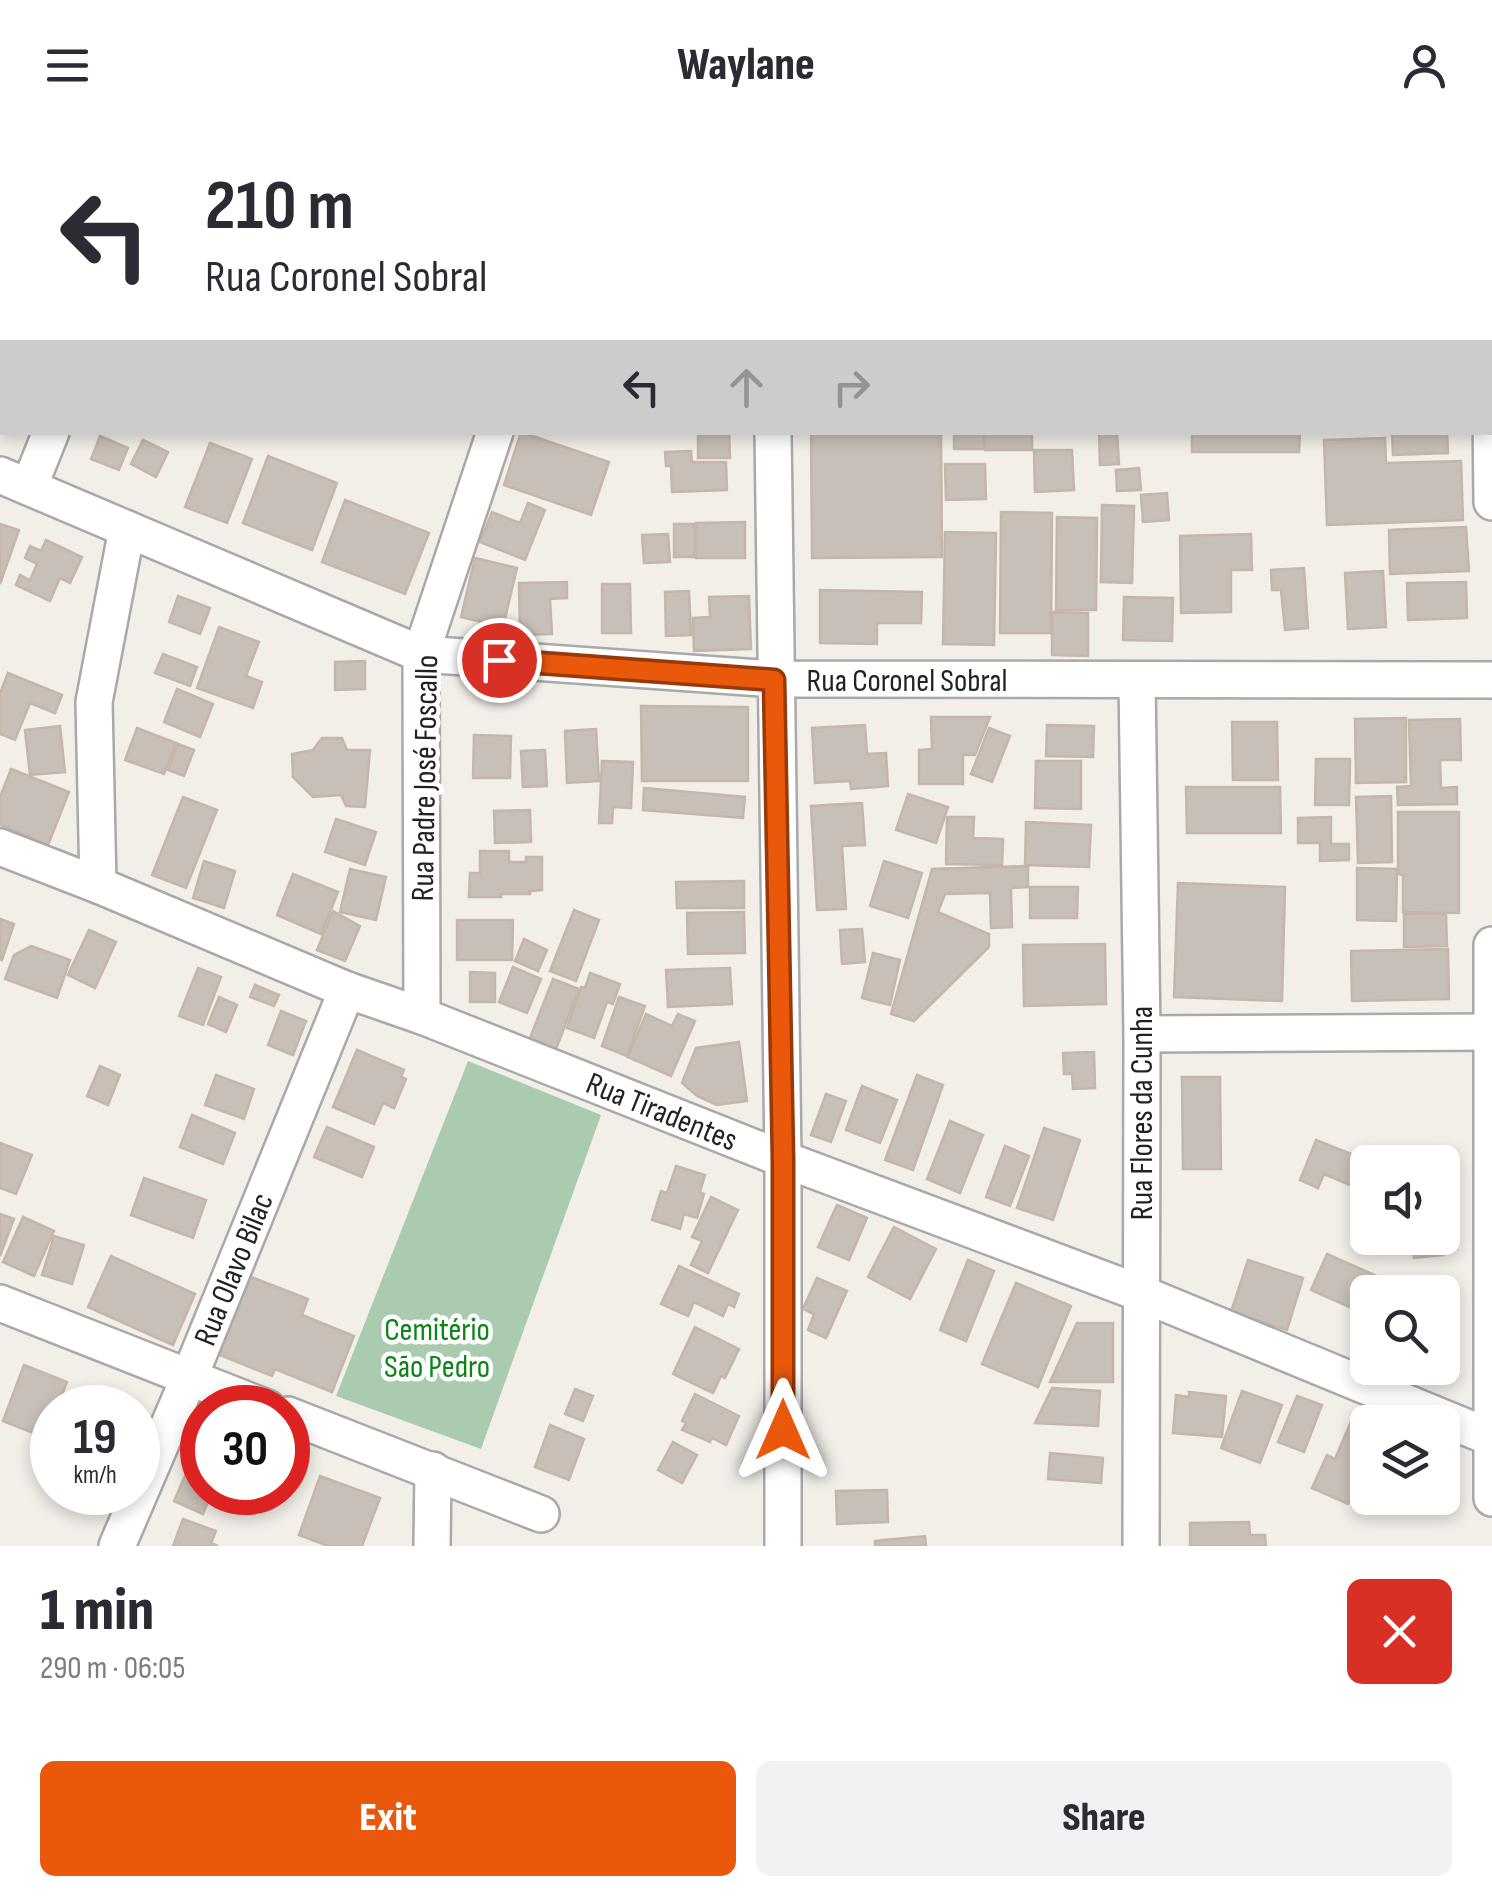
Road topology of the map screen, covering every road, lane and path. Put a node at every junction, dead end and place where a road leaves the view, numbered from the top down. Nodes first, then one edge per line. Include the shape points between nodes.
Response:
1 (49, 435) edge
2 (494, 435) edge
3 (773, 435) edge
4 (1492, 435) edge
5 (15, 481) edge
6 (1492, 502) edge
7 (127, 529) junction
8 (421, 654) junction
9 (774, 680) junction
10 (1138, 680) junction
11 (1492, 680) edge
12 (0, 848) edge
13 (98, 885) junction
14 (1492, 945) edge
15 (347, 990) junction
16 (422, 1016) junction
17 (1492, 1032) edge
18 (1142, 1034) junction
19 (783, 1160) junction
20 (1140, 1293) junction
21 (0, 1302) edge
22 (189, 1378) junction
23 (207, 1385) edge
24 (310, 1423) edge
25 (1491, 1438) edge
26 (433, 1470) junction
27 (1492, 1498) edge
28 (541, 1514) dead end
29 (116, 1546) edge
30 (432, 1546) edge
31 (783, 1546) edge
32 (1140, 1546) edge

1 - 5 street
2 - 8 street, Rua Padre José Foscallo
3 - 9 street
4 - 6 street
5 - 7 street, Rua Coronel Sobral
7 - 8 street, Rua Coronel Sobral
7 - 13 street via 94,702
8 - 9 street, Rua Coronel Sobral
8 - 16 street, Rua Padre José Foscallo
9 - 10 street, Rua Coronel Sobral
9 - 19 street
10 - 11 street, Rua Coronel Sobral
10 - 18 street, Rua Flores da Cunha
12 - 13 street, Rua Tiradentes
13 - 15 street, Rua Tiradentes
14 - 17 street
15 - 16 street, Rua Tiradentes
15 - 22 street, Rua Olavo Bilac
16 - 19 street, Rua Tiradentes
17 - 18 street
17 - 25 street
18 - 20 street, Rua Flores da Cunha
19 - 20 street, Rua Tiradentes
19 - 31 street
20 - 25 street, Rua Tiradentes
20 - 32 street, Rua Flores da Cunha
21 - 22 street
22 - 23 street
22 - 29 street, Rua Olavo Bilac
24 - 26 street
25 - 27 street
26 - 28 street
26 - 30 street

